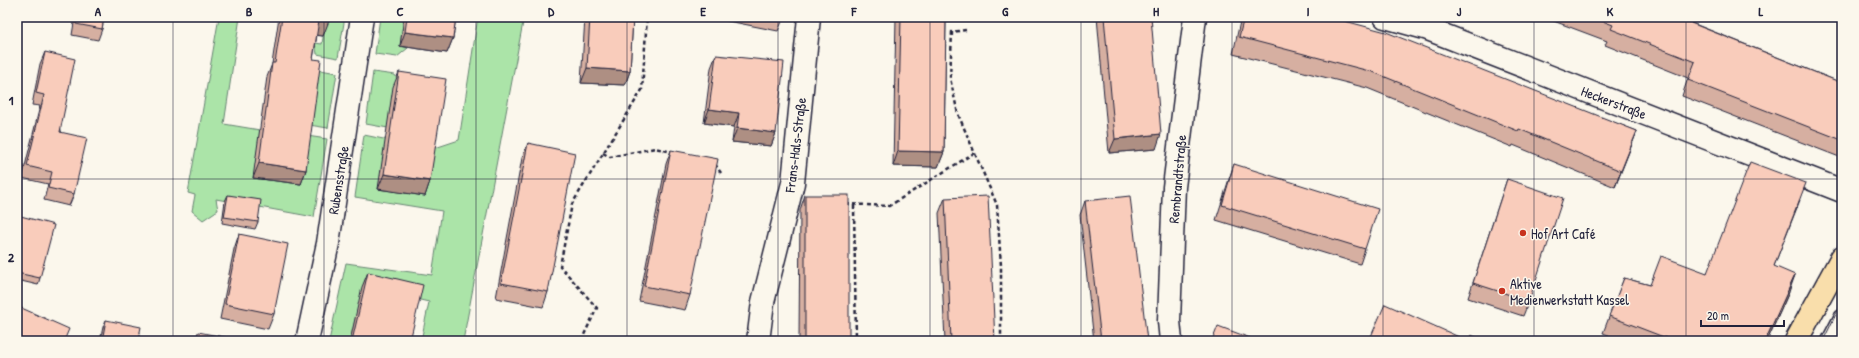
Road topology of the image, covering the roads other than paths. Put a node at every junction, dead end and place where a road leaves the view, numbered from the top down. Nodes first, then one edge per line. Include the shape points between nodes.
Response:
1 (362, 17) edge
2 (809, 17) edge
3 (1195, 17) edge
4 (1385, 17) edge
5 (1842, 190) edge
6 (1842, 257) edge
7 (1842, 318) edge
8 (307, 341) edge
9 (758, 341) edge
10 (1171, 341) edge
11 (1796, 341) edge
12 (1830, 341) edge

1 - 8 street, Rubensstraße via 328,243
2 - 9 street, Frans-Hals-Straße via 793,183 763,302
3 - 10 street, Rembrandtstraße via 1174,187
4 - 5 street, Heckerstraße via 1428,29
6 - 11 main road
7 - 12 lane

